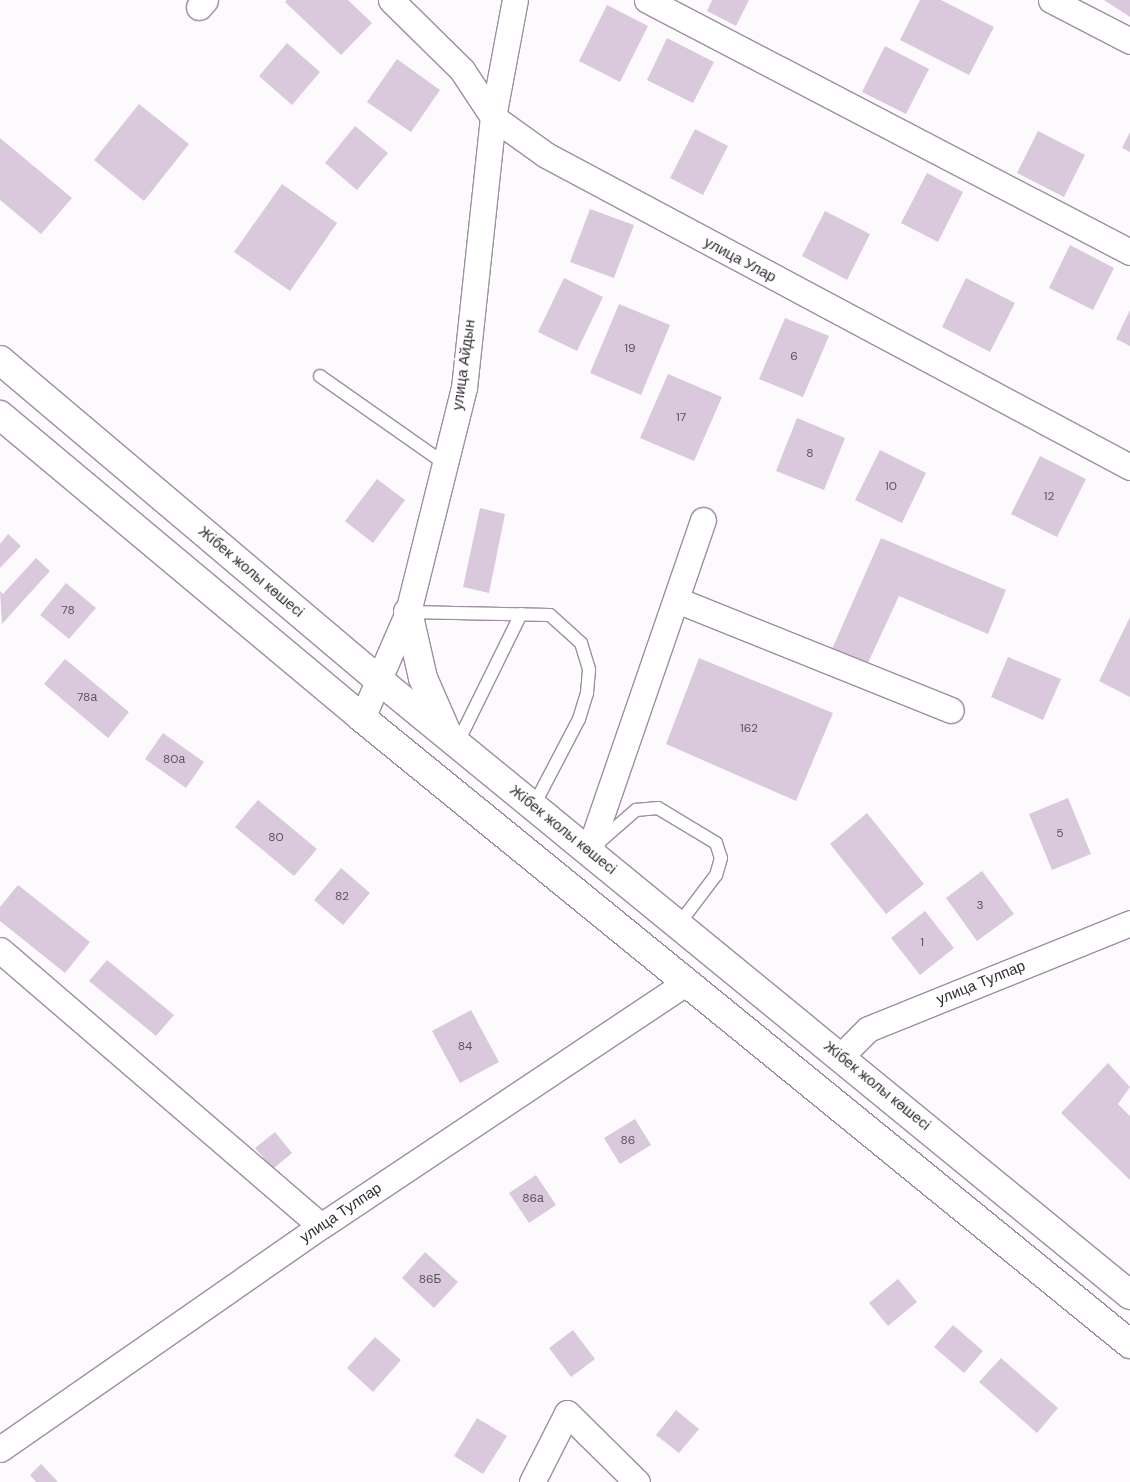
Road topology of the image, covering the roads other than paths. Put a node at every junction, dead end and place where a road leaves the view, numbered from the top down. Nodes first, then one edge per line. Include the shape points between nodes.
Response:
1 (391, 0) edge
2 (515, 0) edge
3 (647, 0) edge
4 (1051, 0) edge
5 (1130, 41) edge
6 (493, 117) junction
7 (1130, 252) edge
8 (0, 360) edge
9 (320, 376) dead end
10 (0, 415) edge
11 (445, 464) junction
12 (1130, 467) edge
13 (703, 520) dead end
14 (677, 600) junction
15 (408, 612) junction
16 (521, 614) junction
17 (379, 680) junction
18 (950, 710) dead end
19 (362, 718) junction
20 (453, 740) junction
21 (534, 805) junction
22 (589, 851) junction
23 (1130, 923) edge
24 (679, 924) junction
25 (0, 950) edge
26 (685, 983) junction
27 (841, 1056) junction
28 (321, 1226) junction
29 (1130, 1295) edge
30 (1130, 1344) edge
31 (0, 1449) edge
32 (532, 1482) edge
33 (637, 1482) edge

1 - 6 street, улица Улар via 462,70
2 - 6 street, улица Айдын
3 - 7 street
4 - 5 street
6 - 11 street, улица Айдын via 464,388
6 - 12 street, улица Улар via 546,155
8 - 17 main road, Жібек жолы көшесі
9 - 11 lane
10 - 19 main road
11 - 15 street, улица Айдын
13 - 14 street
14 - 18 street
14 - 22 street
15 - 16 lane
15 - 17 street, улица Айдын
15 - 20 main road via 424,678
16 - 20 lane
16 - 21 lane via 550,615 581,643 589,670 587,693 579,719
17 - 19 street, улица Айдын
17 - 20 main road, Жібек жолы көшесі
19 - 26 main road
20 - 21 main road, Жібек жолы көшесі
21 - 22 main road, Жібек жолы көшесі
22 - 24 main road, Жібек жолы көшесі
22 - 24 lane via 636,810 658,808 716,843 721,858 716,875
23 - 27 street, улица Тулпар via 868,1029
24 - 27 main road, Жібек жолы көшесі
25 - 28 street
26 - 28 street, улица Тулпар
26 - 30 main road
27 - 29 main road, Жібек жолы көшесі
28 - 31 street, улица Тулпар
32 - 33 street via 567,1414

